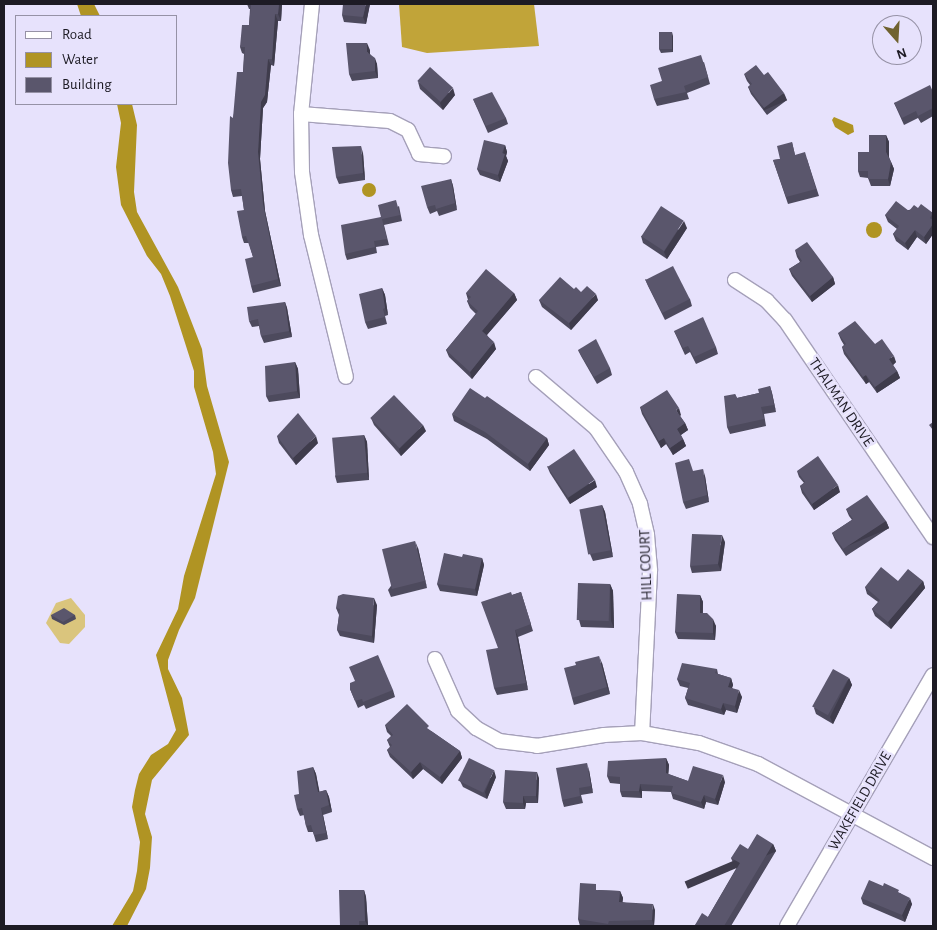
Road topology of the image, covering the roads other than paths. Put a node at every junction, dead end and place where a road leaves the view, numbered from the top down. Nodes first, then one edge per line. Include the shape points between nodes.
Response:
1 (312, 4) edge
2 (301, 114) junction
3 (444, 156) dead end
4 (735, 280) dead end
5 (346, 377) dead end
6 (536, 377) dead end
7 (933, 537) edge
8 (436, 659) dead end
9 (933, 675) edge
10 (642, 733) junction
11 (852, 817) junction
12 (933, 858) edge
13 (787, 926) edge

1 - 2 street
2 - 3 street via 390,120 408,130 419,154
2 - 5 street via 307,216
4 - 7 street, THALMAN DRIVE via 767,300 785,320
6 - 10 street, HILL COURT via 601,434 626,472 640,504 648,535 650,572
8 - 10 street via 458,711 476,728 499,741 537,746 590,736
9 - 11 street, WAKEFIELD DRIVE
10 - 11 street via 673,736 731,752
11 - 12 street
11 - 13 street, WAKEFIELD DRIVE

